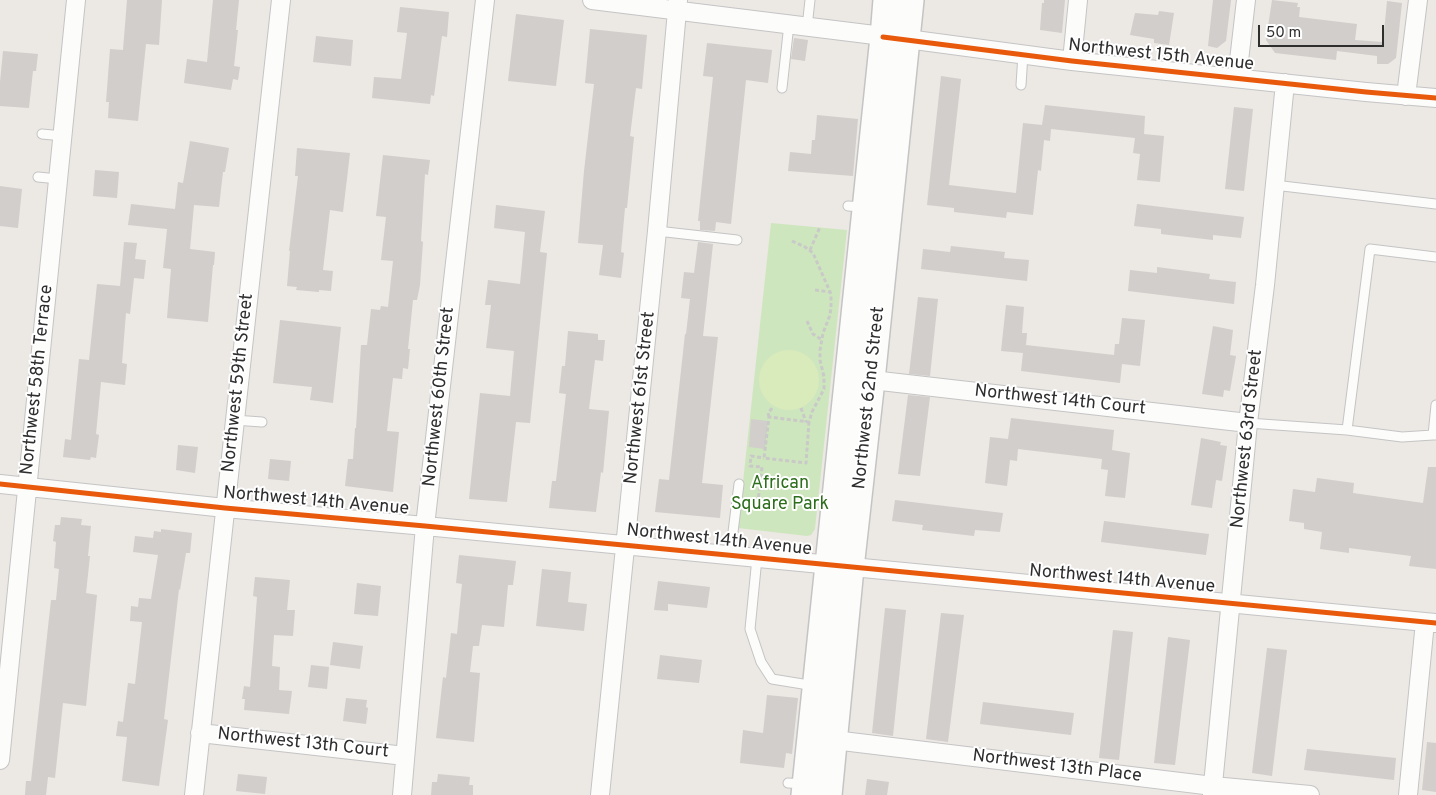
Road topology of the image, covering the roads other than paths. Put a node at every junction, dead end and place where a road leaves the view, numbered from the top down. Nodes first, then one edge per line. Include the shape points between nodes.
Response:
1 (76, 0) edge
2 (281, 0) edge
3 (485, 0) edge
4 (592, 0) edge
5 (810, 0) edge
6 (886, 0) edge
7 (911, 0) edge
8 (1078, 0) edge
9 (1246, 0) edge
10 (1418, 0) edge
11 (678, 5) edge
12 (788, 24) junction
13 (807, 27) junction
14 (895, 38) junction
15 (1024, 54) junction
16 (1072, 61) junction
17 (1237, 78) junction
18 (1285, 83) junction
19 (1021, 85) dead end
20 (782, 88) dead end
21 (1406, 96) junction
22 (1436, 98) edge
23 (42, 134) dead end
24 (62, 136) junction
25 (38, 177) dead end
26 (58, 179) junction
27 (1274, 185) junction
28 (1436, 204) edge
29 (657, 232) junction
30 (737, 240) dead end
31 (1436, 257) edge
32 (872, 380) junction
33 (1436, 405) edge
34 (234, 420) junction
35 (262, 422) dead end
36 (1248, 423) junction
37 (1347, 430) junction
38 (1435, 435) edge
39 (0, 484) edge
40 (739, 484) dead end
41 (27, 487) junction
42 (225, 508) junction
43 (425, 526) junction
44 (626, 545) junction
45 (730, 556) junction
46 (757, 558) junction
47 (840, 567) junction
48 (1231, 604) junction
49 (1430, 623) edge
50 (816, 686) junction
51 (200, 733) junction
52 (834, 740) junction
53 (405, 756) junction
54 (0, 760) edge
55 (799, 787) edge
56 (1212, 791) edge
57 (194, 795) edge
58 (402, 795) edge
59 (600, 795) edge
60 (829, 795) edge
61 (1310, 795) edge
62 (1408, 795) edge

1 - 24 street, Northwest 58th Terrace
2 - 34 street, Northwest 59th Street
3 - 43 street, Northwest 60th Street
4 - 11 street, Northwest 15th Avenue
5 - 13 lane
6 - 14 main road, Northwest 62nd Street
7 - 14 main road, Northwest 62nd Street
8 - 16 street
9 - 17 street
10 - 21 street
11 - 12 street, Northwest 15th Avenue
11 - 29 street, Northwest 61st Street
12 - 13 street, Northwest 15th Avenue
12 - 20 lane
13 - 14 street, Northwest 15th Avenue
14 - 15 street, Northwest 15th Avenue
14 - 32 main road, Northwest 62nd Street
14 - 47 main road, Northwest 62nd Street via 857,207
15 - 16 street, Northwest 15th Avenue
15 - 19 lane
16 - 17 street, Northwest 15th Avenue
17 - 18 street, Northwest 15th Avenue
18 - 21 street, Northwest 15th Avenue
18 - 27 street, Northwest 63rd Street
21 - 22 street, Northwest 15th Avenue
23 - 24 lane
24 - 26 street, Northwest 58th Terrace
25 - 26 lane
26 - 41 street, Northwest 58th Terrace
27 - 28 lane
27 - 36 street, Northwest 63rd Street
29 - 30 lane
29 - 44 street, Northwest 61st Street
31 - 37 lane via 1370,248
32 - 36 street, Northwest 14th Court
32 - 47 main road, Northwest 62nd Street
33 - 38 lane
34 - 35 lane
34 - 42 street, Northwest 59th Street
36 - 37 lane
36 - 48 street, Northwest 63rd Street
37 - 38 lane via 1402,437
39 - 41 street, Northwest 14th Avenue
40 - 45 lane
41 - 42 street, Northwest 14th Avenue
41 - 54 street, Northwest 58th Terrace
42 - 43 street, Northwest 14th Avenue
42 - 51 street, Northwest 59th Street
43 - 44 street, Northwest 14th Avenue
43 - 53 street, Northwest 60th Street
44 - 45 street, Northwest 14th Avenue
44 - 59 street, Northwest 61st Street
45 - 46 street, Northwest 14th Avenue
46 - 47 street, Northwest 14th Avenue
46 - 50 lane via 750,629 761,662 772,679
47 - 48 street, Northwest 14th Avenue
47 - 50 main road, Northwest 62nd Street
47 - 52 main road, Northwest 62nd Street
48 - 49 street, Northwest 14th Avenue
48 - 56 street, Northwest 63rd Street
49 - 62 street
50 - 55 main road, Northwest 62nd Street
51 - 53 street, Northwest 13th Court
51 - 57 street, Northwest 59th Street
52 - 56 street, Northwest 13th Place
52 - 60 main road, Northwest 62nd Street
53 - 58 street, Northwest 60th Street
56 - 61 street, Northwest 13th Place

